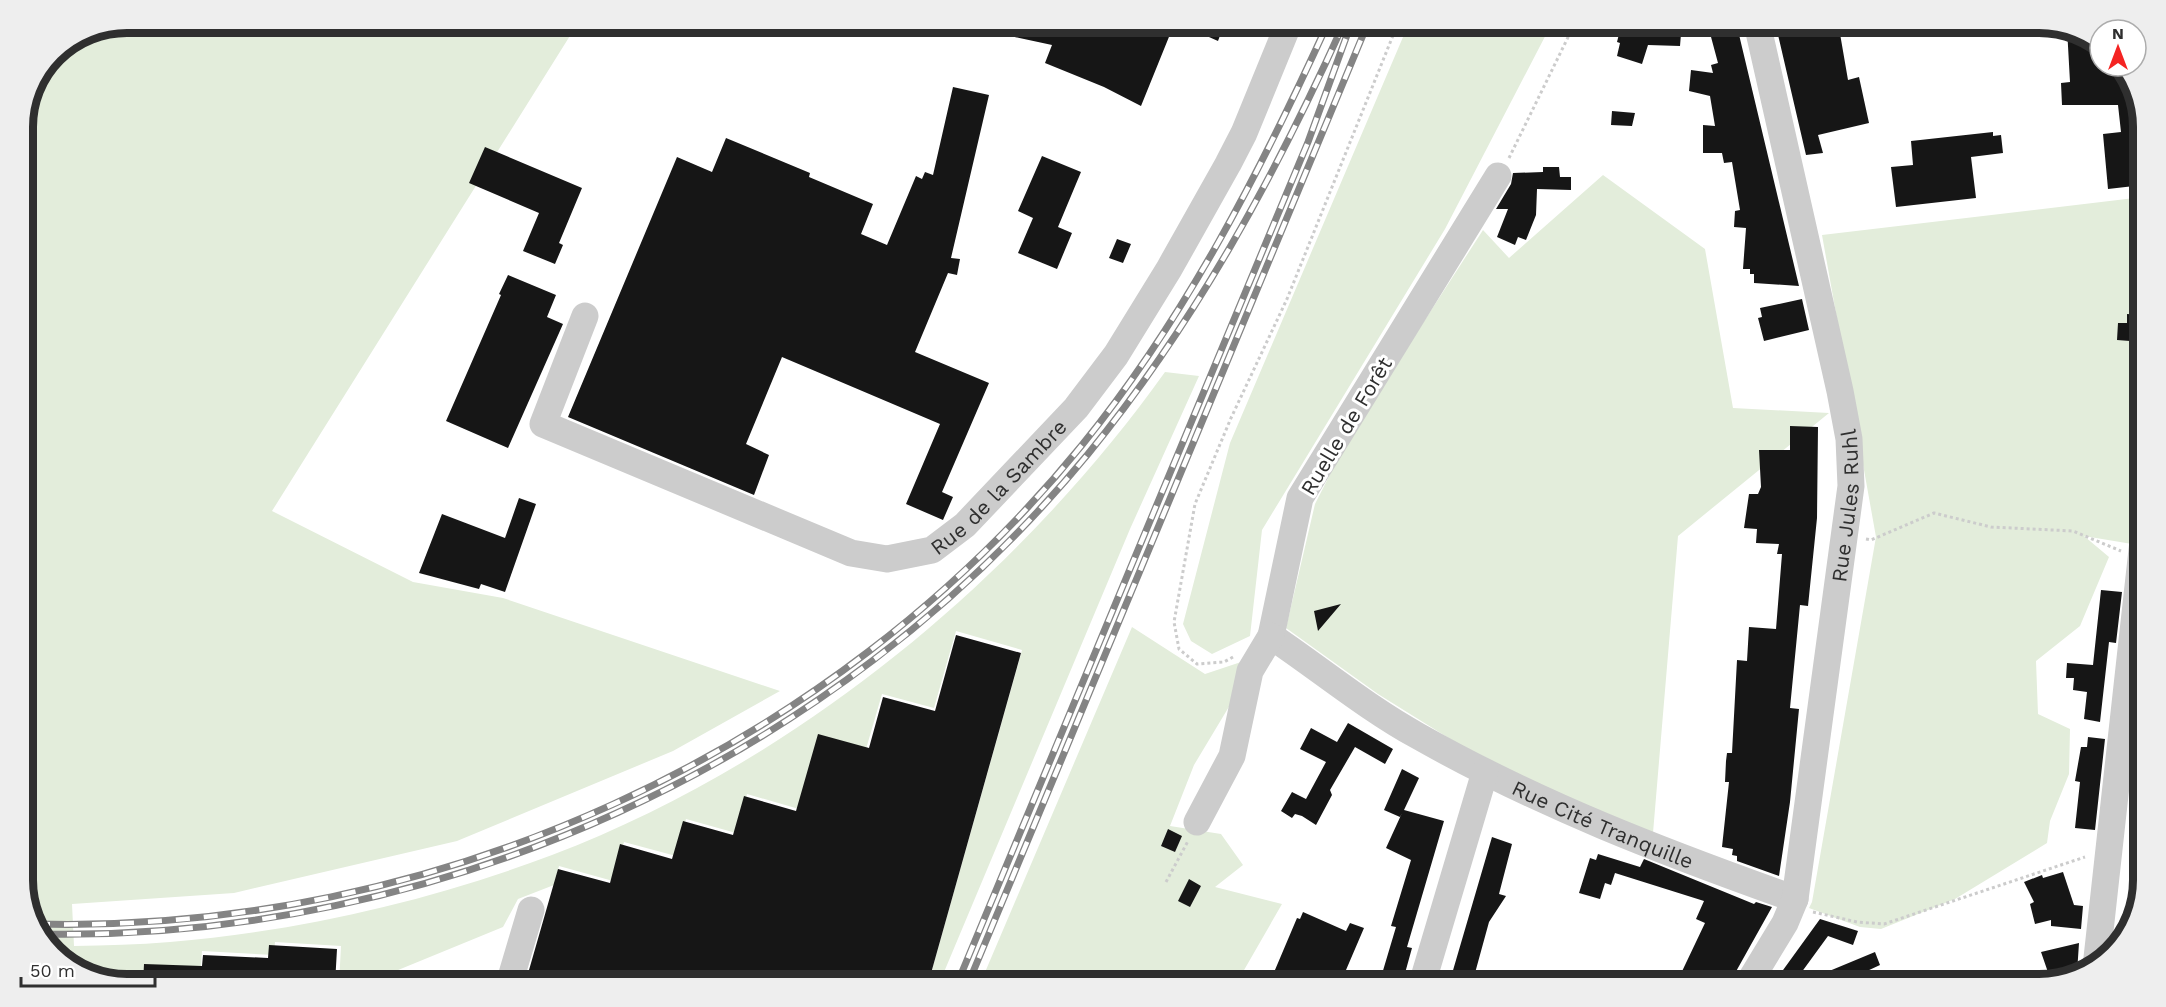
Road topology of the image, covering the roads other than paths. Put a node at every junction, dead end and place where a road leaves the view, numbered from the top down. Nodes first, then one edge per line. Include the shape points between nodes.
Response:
1 (1285, 33) edge
2 (1759, 33) edge
3 (1498, 176) road end
4 (585, 316) dead end
5 (1272, 636) junction
6 (2133, 637) edge
7 (1485, 772) junction
8 (1197, 822) road end
9 (1795, 899) junction
10 (531, 910) dead end
11 (2097, 953) edge
12 (512, 974) edge
13 (1425, 974) edge
14 (1754, 974) edge

1 - 4 street, Rue de la Sambre via 1228,164 1116,355 1076,408 965,525 932,550 886,560 851,553 543,424
2 - 9 street, Rue Jules Ruhl via 1844,410 1851,486
3 - 5 street, Ruelle de Forêt via 1300,498
5 - 7 street, Rue Cité Tranquille via 1416,735
5 - 8 street via 1250,671 1232,756
6 - 11 street
7 - 9 street, Rue Cité Tranquille via 1633,841
7 - 13 street
9 - 14 street, Rue Jules Ruhl
10 - 12 street

